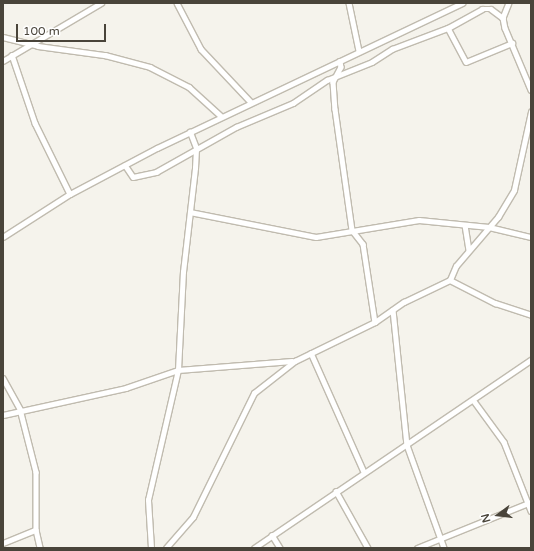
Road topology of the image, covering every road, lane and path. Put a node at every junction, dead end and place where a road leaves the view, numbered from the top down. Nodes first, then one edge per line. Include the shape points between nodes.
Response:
1 (101, 3) edge
2 (176, 3) edge
3 (349, 3) edge
4 (462, 3) edge
5 (509, 3) edge
6 (503, 18) junction
7 (448, 28) junction
8 (3, 37) edge
9 (512, 43) junction
10 (28, 44) junction
11 (359, 51) junction
12 (12, 55) junction
13 (340, 60) junction
14 (3, 61) edge
15 (335, 77) junction
16 (531, 90) edge
17 (251, 102) junction
18 (531, 112) edge
19 (221, 116) junction
20 (529, 129) edge
21 (190, 132) junction
22 (196, 151) junction
23 (125, 165) junction
24 (70, 194) junction
25 (190, 212) junction
26 (465, 224) junction
27 (489, 227) junction
28 (352, 230) junction
29 (3, 237) edge
30 (531, 237) edge
31 (469, 250) junction
32 (450, 280) junction
33 (393, 310) junction
34 (531, 315) edge
35 (375, 322) junction
36 (311, 353) junction
37 (531, 360) edge
38 (295, 361) junction
39 (178, 370) junction
40 (3, 378) edge
41 (474, 401) junction
42 (20, 409) junction
43 (3, 415) edge
44 (407, 444) junction
45 (364, 472) junction
46 (336, 491) junction
47 (529, 503) edge
48 (531, 511) edge
49 (36, 530) junction
50 (272, 534) junction
51 (441, 539) junction
52 (3, 543) edge
53 (40, 548) edge
54 (151, 548) edge
55 (166, 548) edge
56 (254, 548) edge
57 (280, 548) edge
58 (368, 548) edge
59 (417, 548) edge
60 (444, 548) edge

1 - 10 street
2 - 17 street via 200,49
3 - 11 street
4 - 11 street
5 - 6 street
6 - 7 street via 487,7
6 - 9 street
7 - 9 street via 466,62
7 - 15 street via 392,49 372,62
8 - 10 street
9 - 16 street
10 - 12 street
10 - 19 street via 105,55 150,67 189,87
11 - 13 street
12 - 14 street
12 - 24 street via 35,123
13 - 15 street
13 - 17 street
15 - 22 street via 293,103 236,127
15 - 28 street via 335,109
17 - 19 street
18 - 20 street
19 - 21 street
20 - 27 street via 514,190
21 - 22 street
21 - 23 street
22 - 23 street via 141,176 129,174
22 - 25 street
23 - 24 street
24 - 29 street
25 - 28 street via 316,237 340,235
25 - 39 street
26 - 27 street
26 - 28 street via 419,220
26 - 31 street
27 - 30 street
27 - 31 street
28 - 35 street via 363,244
31 - 32 street
32 - 33 street
32 - 34 street via 495,303
33 - 35 street
33 - 44 street
35 - 36 street
36 - 38 street
36 - 45 street
37 - 41 street
38 - 39 street
38 - 55 street via 254,393 193,517
39 - 42 street via 118,390
39 - 54 street via 148,500
40 - 42 street
41 - 44 street
41 - 47 street via 504,442
42 - 43 street
42 - 49 street via 37,481
44 - 45 street
44 - 51 street
45 - 46 street
46 - 50 street
46 - 58 street
47 - 48 street
47 - 51 street
49 - 52 street
49 - 53 street
50 - 56 street
50 - 57 street
51 - 59 street
51 - 60 street

